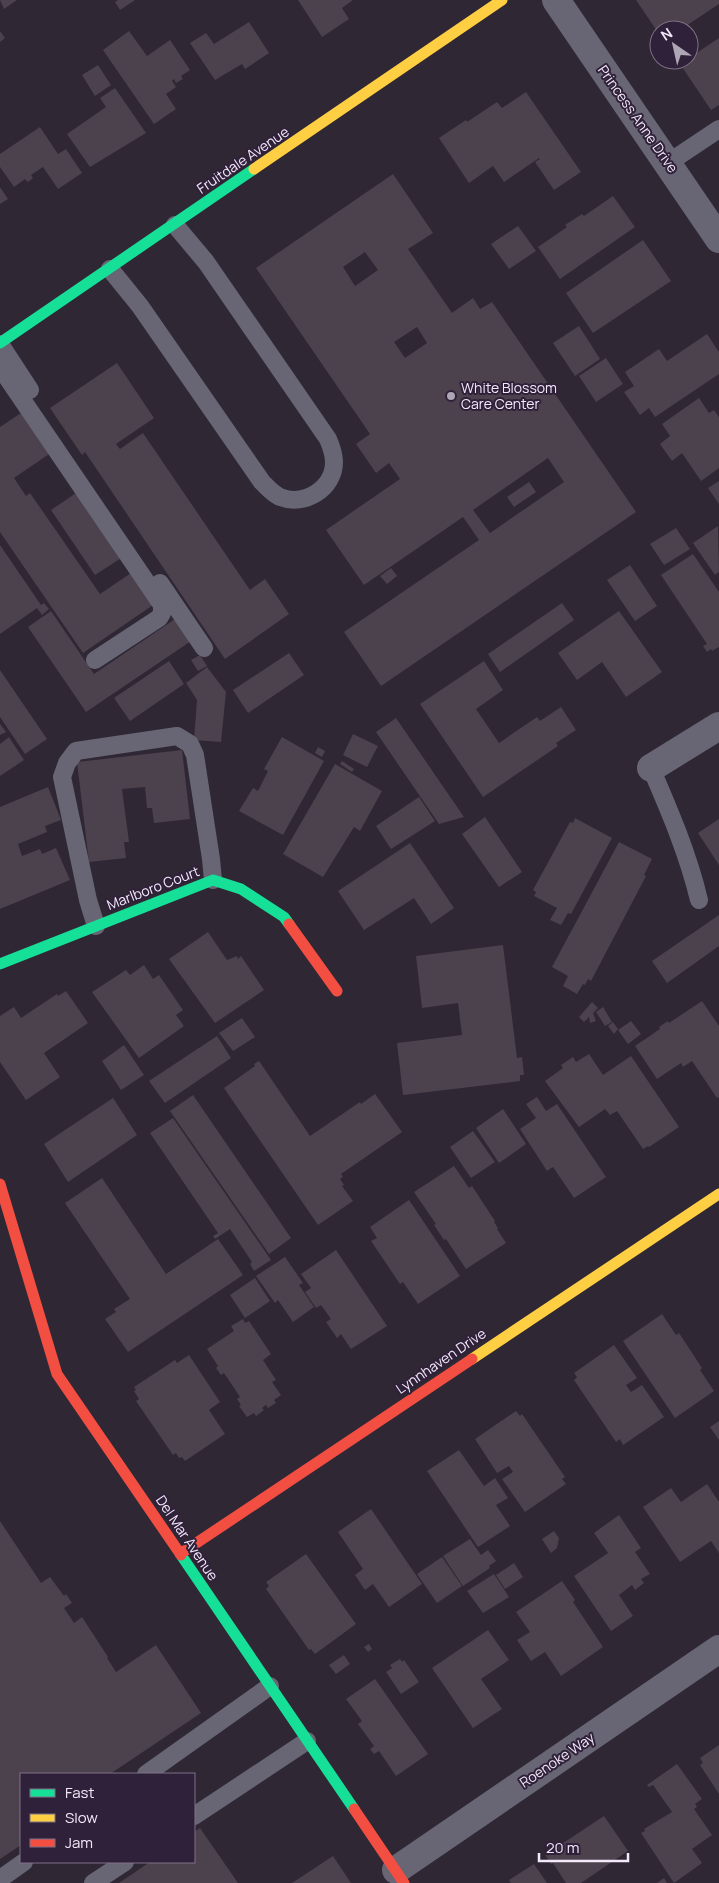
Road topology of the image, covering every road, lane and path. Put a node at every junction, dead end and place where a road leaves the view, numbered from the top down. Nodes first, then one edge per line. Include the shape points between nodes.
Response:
1 (502, 0) edge
2 (556, 0) edge
3 (719, 129) edge
4 (668, 163) junction
5 (175, 225) junction
6 (719, 239) edge
7 (110, 269) junction
8 (0, 344) edge
9 (0, 367) edge
10 (204, 648) dead end
11 (95, 660) dead end
12 (719, 726) edge
13 (651, 768) joint
14 (213, 880) junction
15 (699, 900) dead end
16 (96, 926) junction
17 (0, 964) edge
18 (337, 991) dead end
19 (0, 1184) edge
20 (719, 1194) edge
21 (180, 1554) junction
22 (719, 1650) edge
23 (270, 1686) junction
24 (307, 1741) junction
25 (147, 1773) edge
26 (195, 1815) edge
27 (23, 1863) edge
28 (123, 1863) edge
29 (400, 1877) edge
30 (0, 1879) edge
31 (93, 1883) edge

1 - 5 street, Fruitdale Avenue
2 - 4 street, Princess Anne Drive
3 - 4 lane
4 - 6 street, Princess Anne Drive
5 - 7 street, Fruitdale Avenue
5 - 7 lane via 206,262 328,439 334,462 332,474 317,493 293,500 281,497 262,482 140,306
7 - 8 street, Fruitdale Avenue
8 - 10 lane
9 - 11 lane via 162,605 159,618
12 - 13 street
13 - 15 lane via 691,868
14 - 16 street, Marlboro Court
14 - 16 lane via 190,744 177,736 76,751 66,764 62,777
14 - 18 street, Marlboro Court via 241,889 284,917
16 - 17 street, Marlboro Court
19 - 21 street, Del Mar Avenue via 57,1374
20 - 21 street, Lynnhaven Drive
21 - 23 street, Del Mar Avenue
22 - 29 street, Roenoke Way
23 - 24 street, Del Mar Avenue
23 - 25 lane
24 - 26 lane
24 - 29 street, Del Mar Avenue
27 - 30 lane
28 - 31 lane

